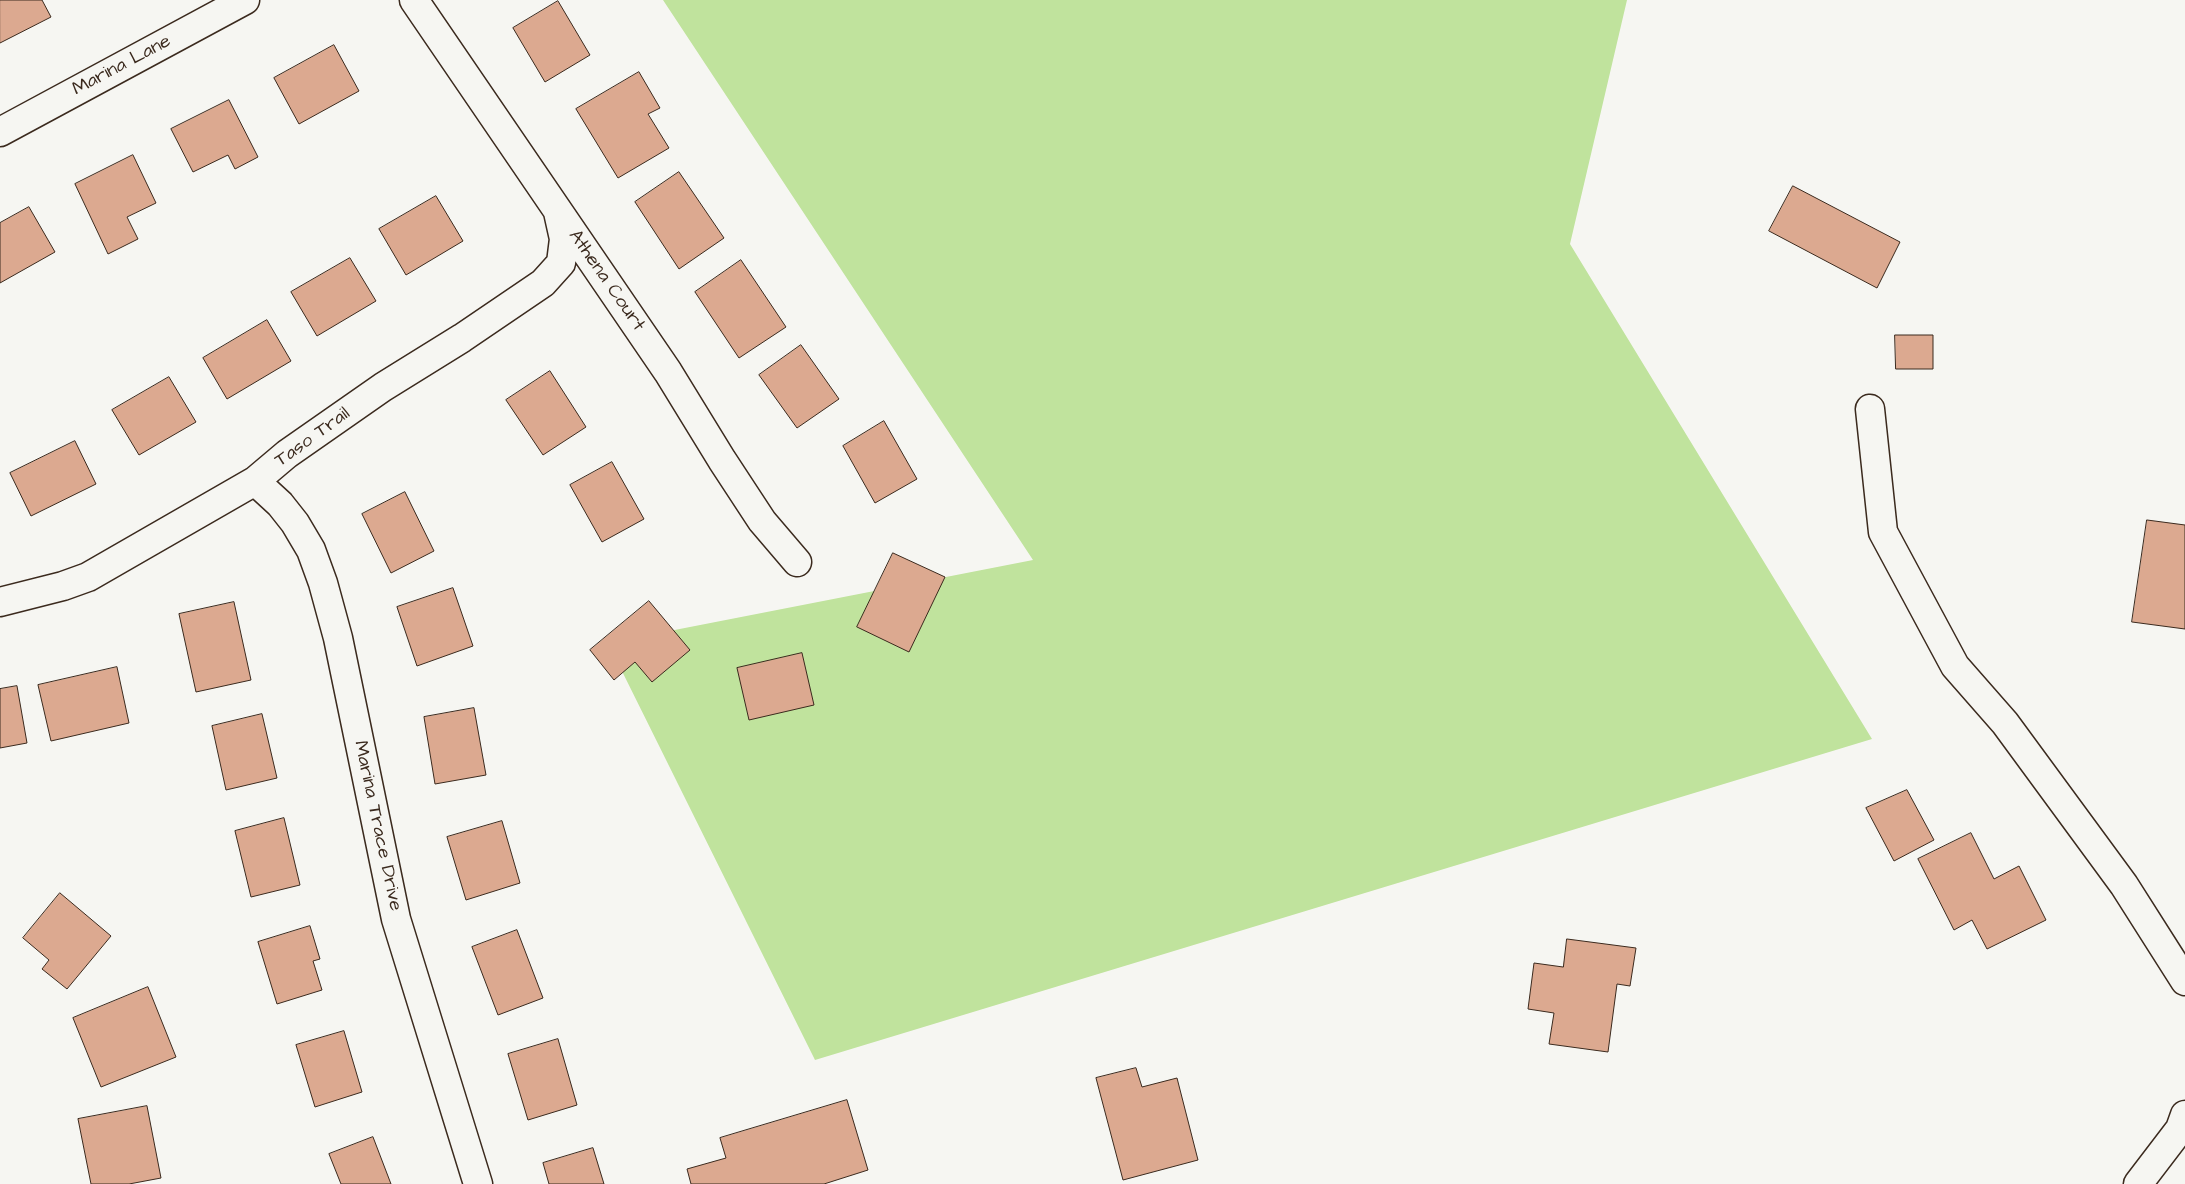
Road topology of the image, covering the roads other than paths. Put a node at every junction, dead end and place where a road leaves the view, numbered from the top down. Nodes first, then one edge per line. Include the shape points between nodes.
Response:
1 (245, 0) edge
2 (414, 0) edge
3 (0, 132) edge
4 (558, 212) junction
5 (1870, 409) dead end
6 (256, 481) junction
7 (797, 562) dead end
8 (0, 602) edge
9 (2185, 981) edge
10 (2185, 1115) edge
11 (478, 1184) edge
12 (2138, 1184) edge

1 - 3 street, Marina Lane
2 - 4 street, Athena Court
4 - 6 street, Taso Trail via 564,239 561,262 544,283 375,393 287,454
4 - 7 street, Athena Court via 668,372 757,513
5 - 9 street via 1883,532 1955,666 2005,723 2124,884
6 - 8 street, Taso Trail via 88,578
6 - 11 street, Marina Trace Drive via 295,523 311,550 323,583 338,638 396,919
10 - 12 street via 2180,1129

